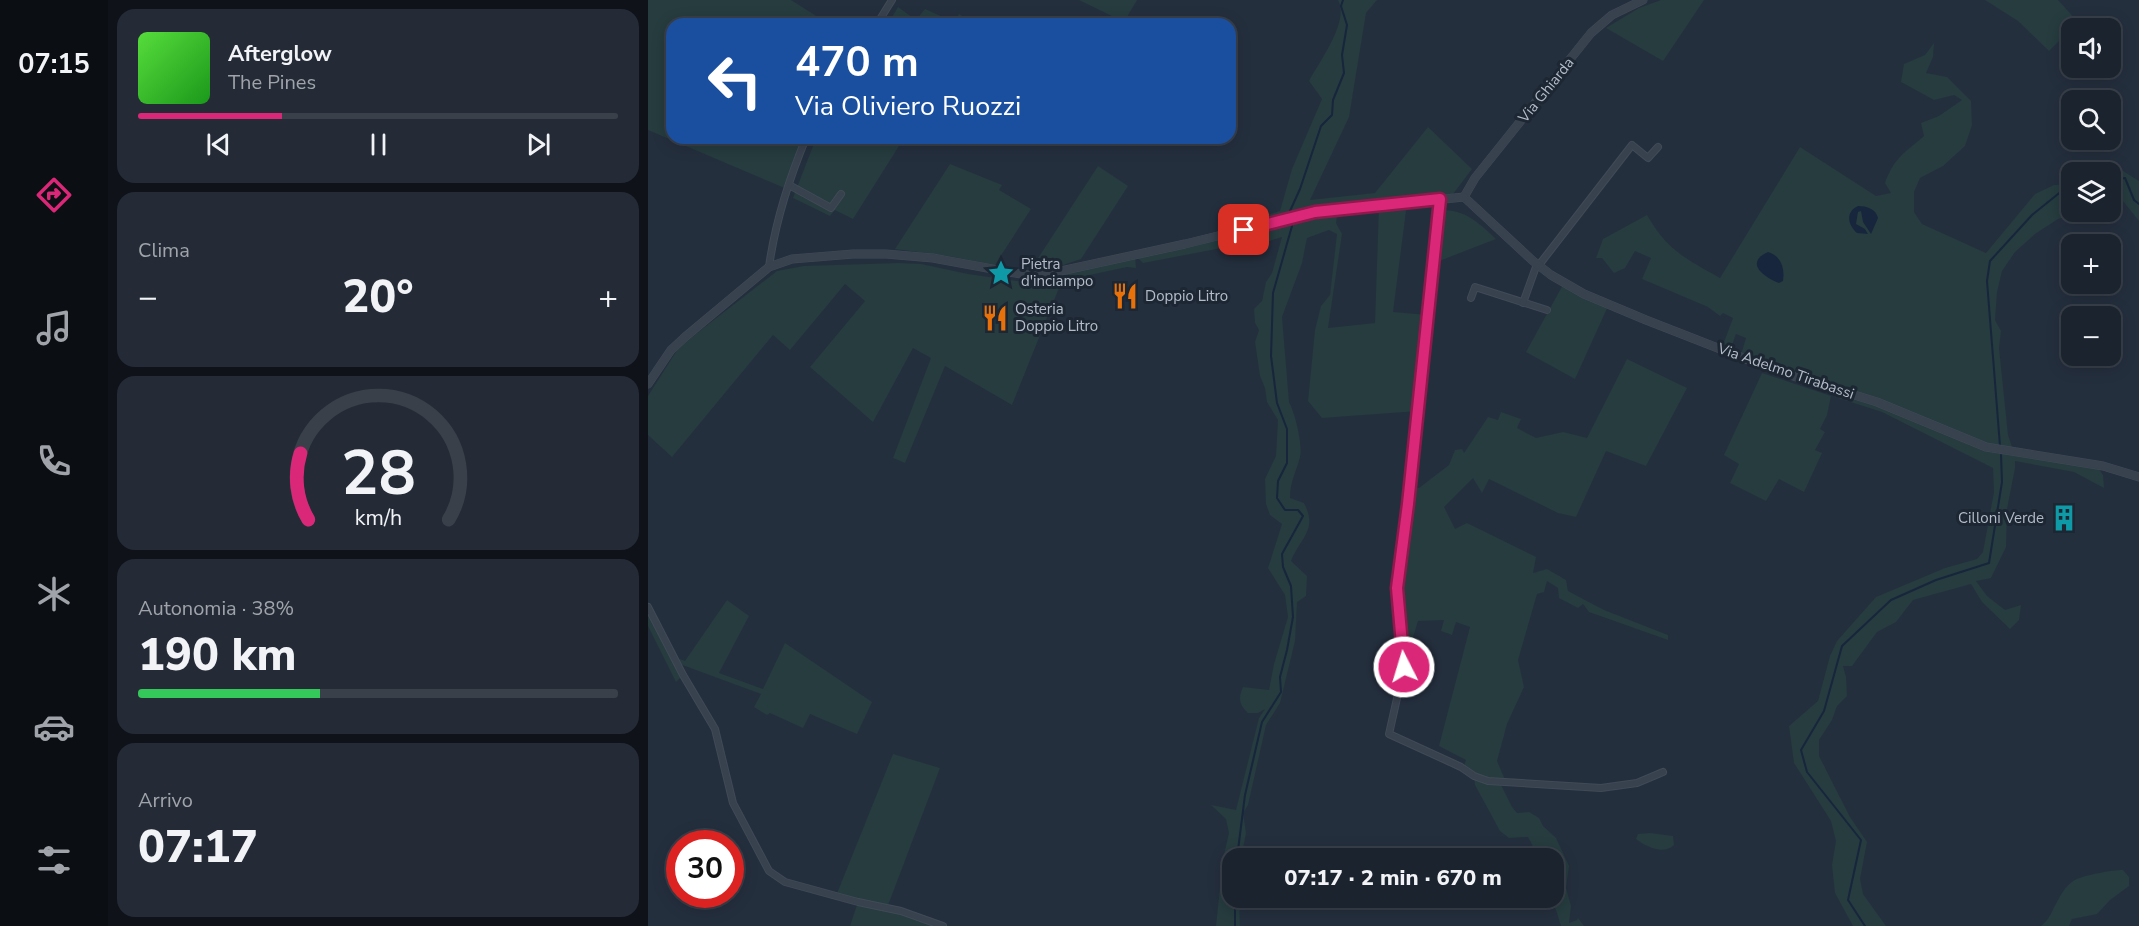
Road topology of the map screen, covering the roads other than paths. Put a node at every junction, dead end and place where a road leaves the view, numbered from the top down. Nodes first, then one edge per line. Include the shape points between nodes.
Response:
1 (892, 0) edge
2 (1643, 0) edge
3 (881, 18) edge
4 (804, 144) edge
5 (1658, 147) dead end
6 (789, 185) junction
7 (840, 194) dead end
8 (1464, 197) junction
9 (1440, 199) junction
10 (1538, 265) junction
11 (769, 267) junction
12 (1471, 298) dead end
13 (1523, 303) junction
14 (1546, 310) dead end
15 (648, 384) edge
16 (2139, 477) edge
17 (648, 607) edge
18 (1663, 772) dead end
19 (943, 926) edge

1 - 3 street
2 - 8 street, Via Ghiarda via 1605,19 1591,33
4 - 6 street
5 - 10 street via 1648,158 1632,146
6 - 7 street via 831,208
6 - 11 street
8 - 9 street
8 - 10 street, Via Adelmo Tirabassi
9 - 11 street via 1315,212 1047,274 886,254 792,259
9 - 18 street via 1397,588 1404,667 1389,734 1488,782 1601,788 1637,783
10 - 13 street
10 - 16 street, Via Adelmo Tirabassi via 1584,294 1657,324 1774,370 1877,402 1986,447 2103,466
11 - 15 street via 671,350
12 - 13 street via 1474,287
13 - 14 street
17 - 19 street via 715,729 733,803 768,871 786,882 901,911

